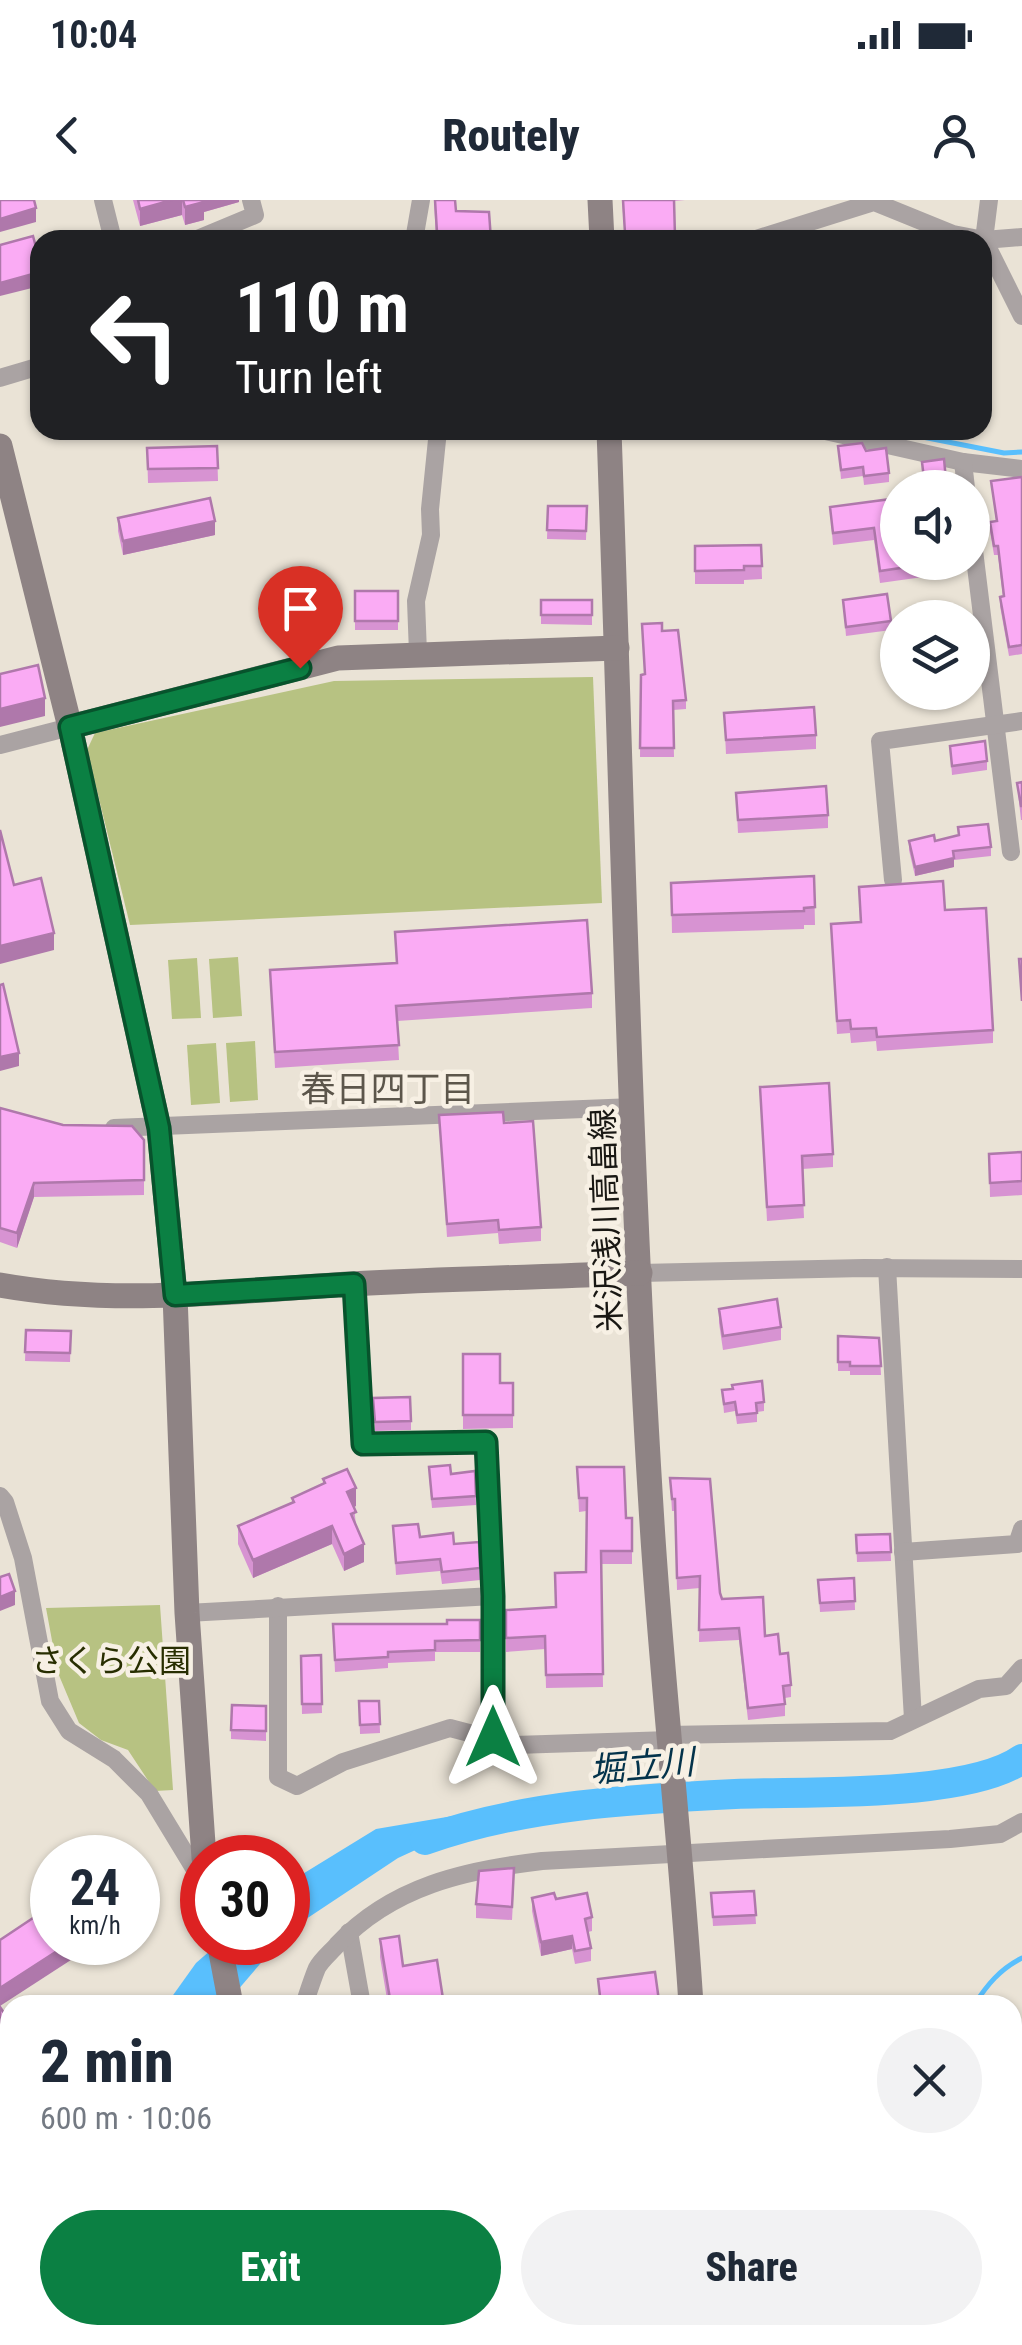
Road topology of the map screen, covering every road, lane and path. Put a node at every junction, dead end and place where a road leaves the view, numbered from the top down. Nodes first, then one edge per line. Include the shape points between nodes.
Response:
1 (103, 200) edge
2 (251, 200) edge
3 (420, 200) edge
4 (600, 200) edge
5 (990, 200) edge
6 (110, 230) edge
7 (219, 230) edge
8 (416, 230) edge
9 (602, 230) edge
10 (786, 230) edge
11 (943, 230) edge
12 (986, 230) edge
13 (992, 256) edge
14 (1022, 316) edge
15 (30, 369) edge
16 (0, 378) edge
17 (437, 440) edge
18 (609, 440) edge
19 (865, 440) edge
20 (0, 446) edge
21 (963, 462) junction
22 (1022, 469) edge
23 (964, 470) edge
24 (978, 580) edge
25 (617, 648) junction
26 (418, 653) junction
27 (1022, 721) edge
28 (998, 724) junction
29 (70, 727) junction
30 (0, 745) edge
31 (1012, 852) dead end
32 (893, 880) edge
33 (634, 1107) junction
34 (94, 1128) edge
35 (159, 1128) junction
36 (887, 1267) junction
37 (1022, 1269) edge
38 (640, 1274) junction
39 (354, 1284) junction
40 (0, 1286) edge
41 (175, 1295) junction
42 (0, 1496) edge
43 (1020, 1540) edge
44 (904, 1552) junction
45 (493, 1596) junction
46 (278, 1606) junction
47 (186, 1613) junction
48 (1022, 1668) edge
49 (914, 1719) junction
50 (493, 1737) junction
51 (669, 1738) junction
52 (1022, 1822) edge
53 (202, 1835) edge
54 (680, 1844) junction
55 (180, 1845) edge
56 (349, 1932) junction
57 (224, 1965) edge
58 (229, 1995) edge
59 (308, 1995) edge
60 (360, 1995) edge
61 (690, 1995) edge

1 - 6 street
2 - 7 street via 255,215
3 - 8 street
4 - 9 street
5 - 12 street
10 - 11 street via 874,202
13 - 14 street
15 - 16 street
17 - 26 street via 431,535 416,601
18 - 25 street, 米沢浅川高畠線
19 - 21 street
20 - 29 street
21 - 22 street
21 - 23 street
24 - 28 street
25 - 26 street
25 - 33 street, 米沢浅川高畠線
26 - 29 street via 338,658
27 - 28 street
28 - 31 street
28 - 32 street via 880,741
29 - 30 street
29 - 35 street
33 - 35 street
33 - 38 street, 米沢浅川高畠線
34 - 35 street
35 - 41 street
36 - 37 street
36 - 38 street
36 - 44 street
38 - 39 street
38 - 51 street, 米沢浅川高畠線
39 - 41 street
39 - 45 street via 363,1444 486,1442
40 - 41 street via 103,1298
41 - 47 street
42 - 55 street via 22,1558 50,1700 69,1731 114,1759 149,1794
43 - 44 street
44 - 49 street
45 - 46 street
45 - 50 street
46 - 47 street
46 - 50 street via 278,1777 297,1786 342,1762 450,1728
47 - 53 street
48 - 49 street via 1006,1686 979,1689
49 - 51 street via 890,1731
50 - 51 street via 515,1744
51 - 54 street, 米沢浅川高畠線
52 - 54 street via 1000,1834 950,1839
54 - 56 street via 446,1877 404,1894
54 - 61 street, 米沢浅川高畠線
56 - 59 street via 318,1965
56 - 60 street
57 - 58 street

